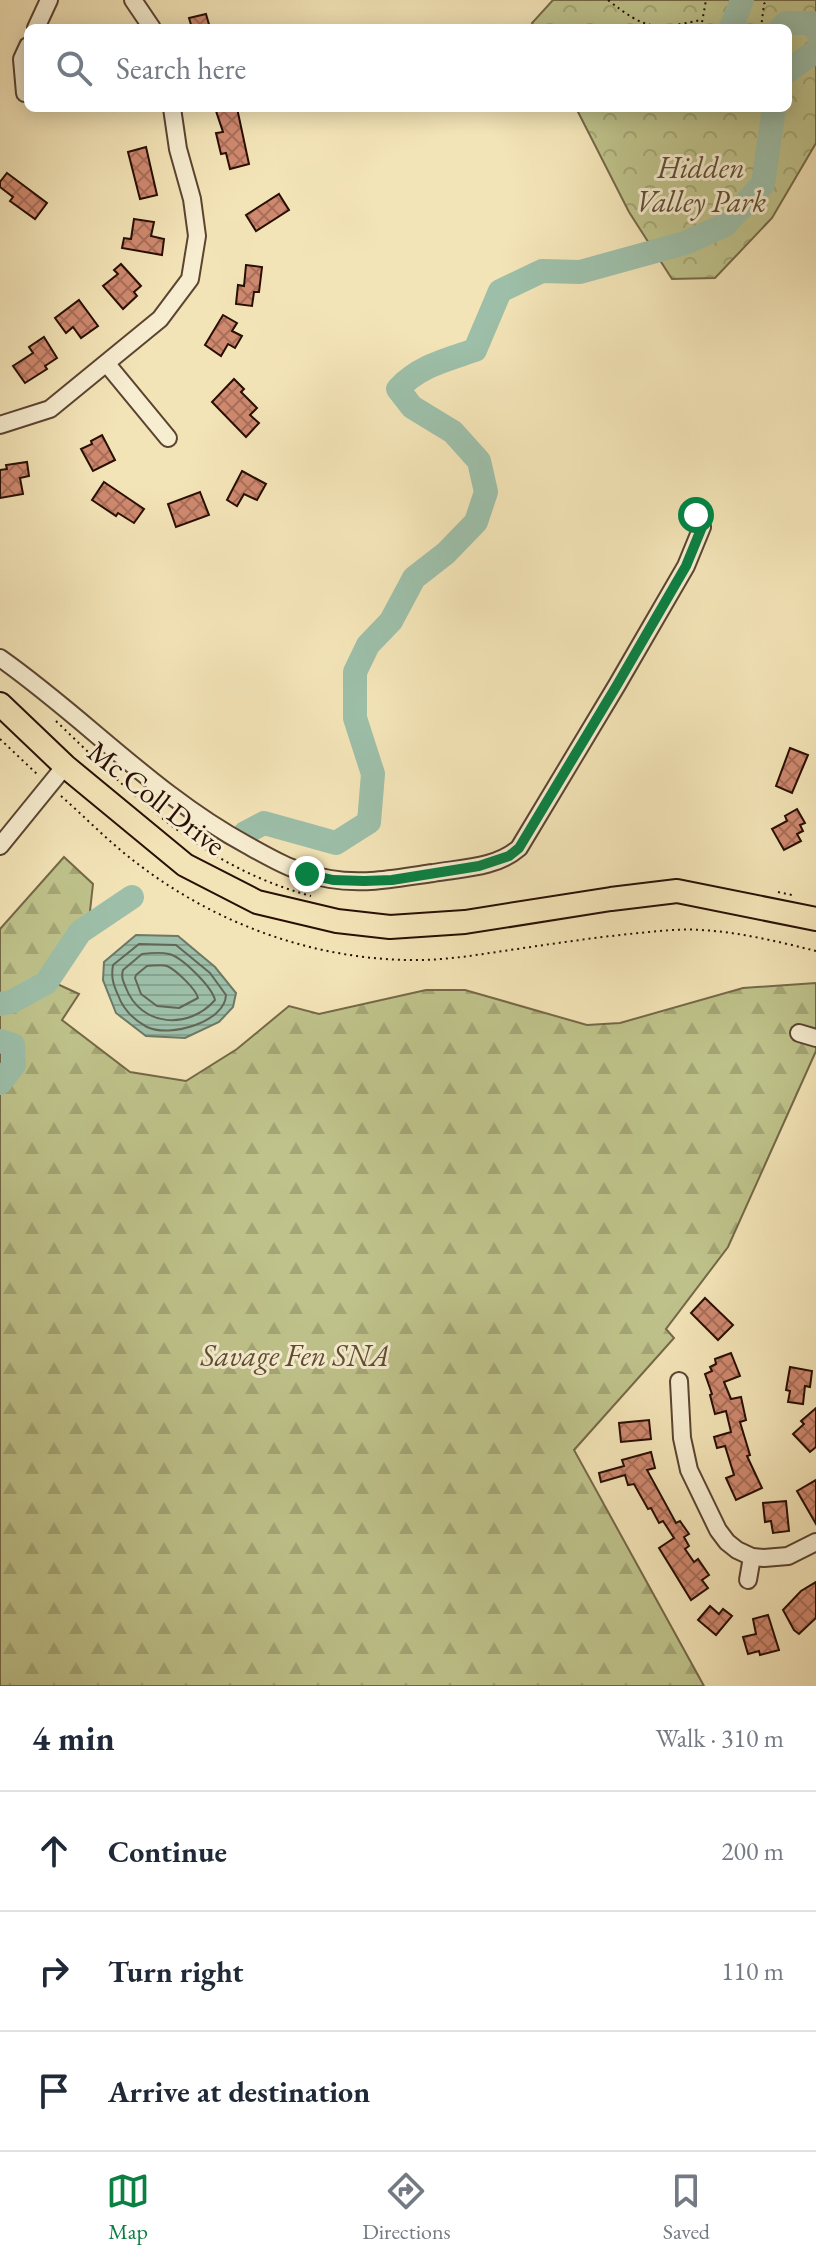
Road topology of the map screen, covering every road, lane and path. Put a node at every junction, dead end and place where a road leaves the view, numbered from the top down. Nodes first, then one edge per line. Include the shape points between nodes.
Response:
1 (49, 0) edge
2 (133, 0) edge
3 (608, 0) edge
4 (706, 0) edge
5 (767, 0) edge
6 (701, 20) junction
7 (38, 24) edge
8 (149, 24) edge
9 (647, 24) edge
10 (683, 24) edge
11 (701, 24) edge
12 (762, 24) edge
13 (24, 55) edge
14 (24, 82) edge
15 (173, 112) edge
16 (107, 364) junction
17 (0, 425) edge
18 (168, 438) dead end
19 (696, 515) dead end
20 (0, 658) edge
21 (0, 704) edge
22 (56, 721) dead end
23 (65, 766) junction
24 (0, 846) edge
25 (771, 891) dead end
26 (801, 897) dead end
27 (319, 898) dead end
28 (816, 919) edge
29 (799, 1033) dead end
30 (816, 1038) edge
31 (679, 1381) dead end
32 (816, 1542) edge
33 (752, 1557) junction
34 (748, 1580) dead end

1 - 7 street
2 - 8 street
3 - 9 path
4 - 6 path
5 - 12 path
6 - 10 path
6 - 11 path
13 - 14 street
15 - 16 street via 197,236 190,279 160,319
16 - 17 street via 50,409
16 - 18 street
19 - 20 street via 702,527 686,566 519,848 479,866 364,881 333,880 284,866 227,835 168,793
21 - 23 main road, Mc Coll Drive
22 - 27 path via 180,832 227,863
23 - 24 street
23 - 28 main road, Mc Coll Drive via 185,865 257,902 337,921 390,927 465,922 677,891
25 - 26 path
29 - 30 street
31 - 33 street via 689,1470 718,1530
32 - 33 street via 788,1556
33 - 34 street

